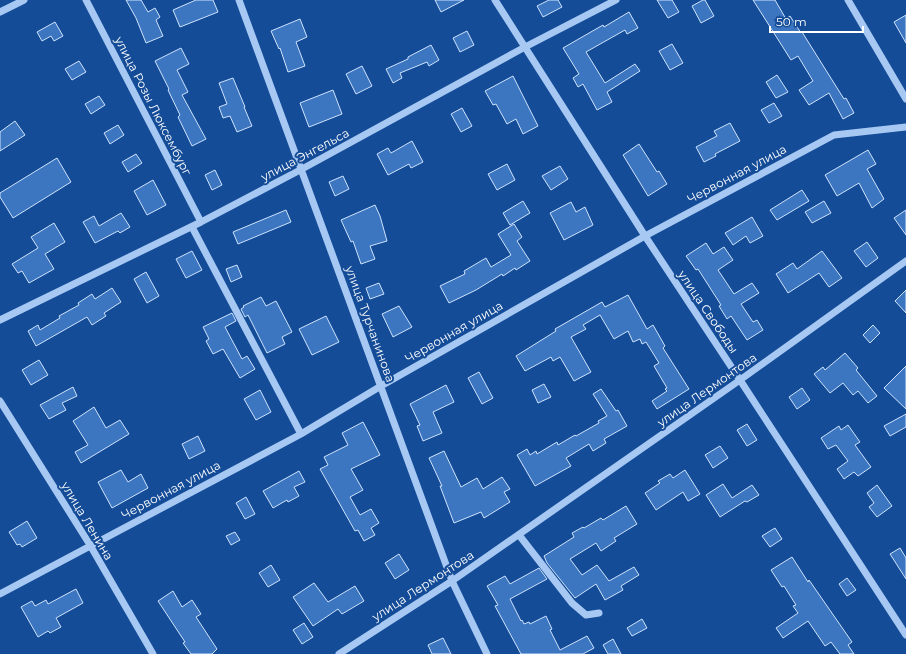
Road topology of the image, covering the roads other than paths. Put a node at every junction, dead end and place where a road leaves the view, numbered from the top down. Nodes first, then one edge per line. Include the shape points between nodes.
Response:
1 (24, 0) edge
2 (86, 0) edge
3 (239, 0) edge
4 (495, 0) edge
5 (616, 0) edge
6 (848, 0) edge
7 (0, 12) edge
8 (525, 47) junction
9 (906, 99) edge
10 (906, 127) edge
11 (302, 170) junction
12 (201, 222) junction
13 (192, 227) junction
14 (645, 236) junction
15 (906, 261) edge
16 (0, 320) edge
17 (740, 380) junction
18 (381, 386) junction
19 (0, 401) edge
20 (301, 434) junction
21 (519, 535) junction
22 (90, 545) junction
23 (452, 581) junction
24 (0, 594) edge
25 (598, 613) dead end
26 (906, 635) edge
27 (153, 654) edge
28 (339, 654) edge
29 (486, 654) edge

1 - 7 street
2 - 12 street, улица Розы Люксембург
3 - 11 street, улица Турчанинова
4 - 8 street, улица Свободы
5 - 8 street, улица Энгельса
6 - 9 street
8 - 11 street, улица Энгельса
8 - 14 street, улица Свободы
10 - 14 street, Червонная улица via 834,135
11 - 12 street, улица Энгельса
11 - 18 street, улица Турчанинова
12 - 13 street, улица Энгельса
13 - 16 street, улица Энгельса
13 - 20 street
14 - 17 street, улица Свободы
14 - 18 street, Червонная улица
15 - 17 street, улица Лермонтова
17 - 21 street, улица Лермонтова
17 - 26 street, улица Свободы
18 - 20 street, Червонная улица
18 - 23 street, улица Турчанинова
19 - 22 street, улица Ленина
20 - 22 street, Червонная улица
21 - 23 street, улица Лермонтова
21 - 25 street via 572,603 586,615
22 - 24 street, Червонная улица
22 - 27 street, улица Ленина
23 - 28 street, улица Лермонтова
23 - 29 street, улица Турчанинова

